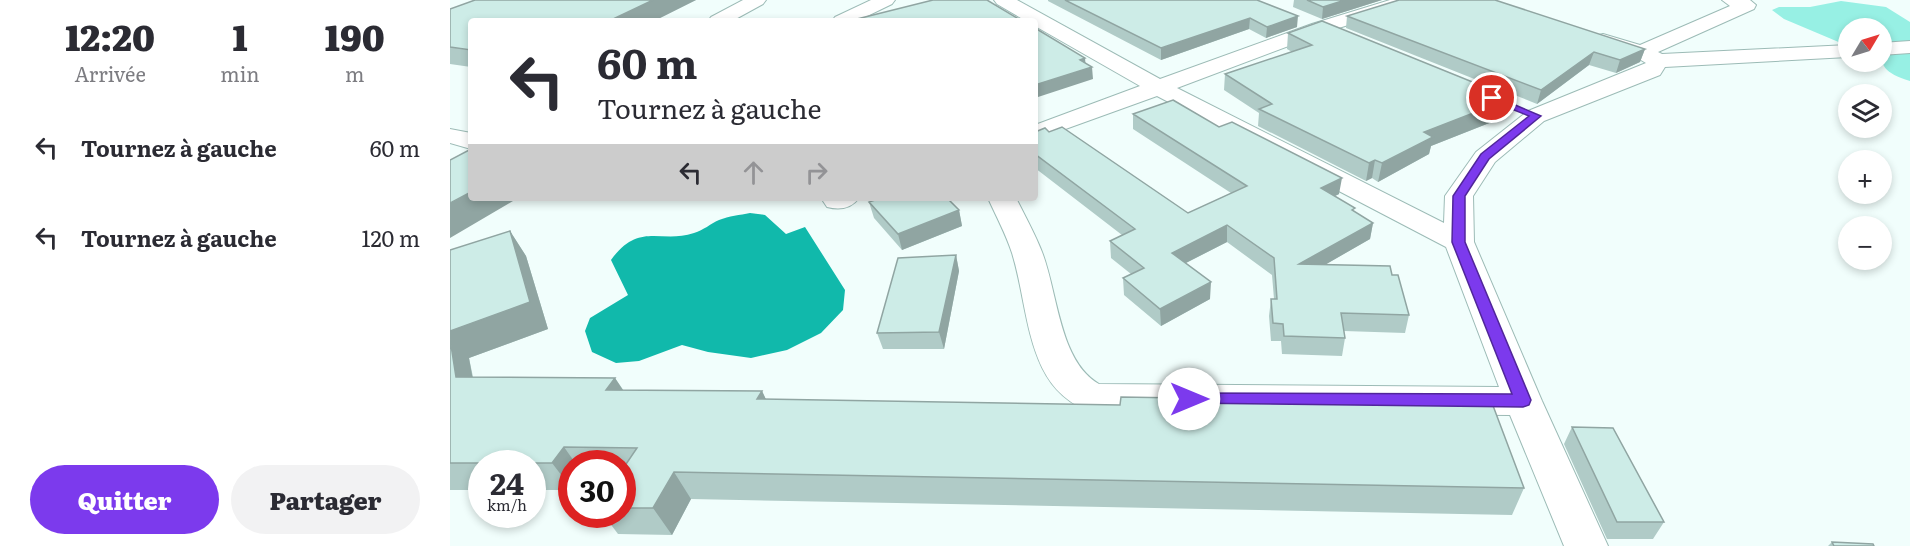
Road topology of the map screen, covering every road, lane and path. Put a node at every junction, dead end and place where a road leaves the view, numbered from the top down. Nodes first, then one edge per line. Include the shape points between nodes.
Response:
1 (757, 0) edge
2 (886, 0) edge
3 (1003, 0) edge
4 (1409, 0) edge
5 (1731, 0) edge
6 (724, 18) edge
7 (848, 18) edge
8 (1035, 18) edge
9 (1297, 19) edge
10 (1038, 20) edge
11 (1319, 28) junction
12 (1577, 31) edge
13 (1351, 41) edge
14 (1910, 47) edge
15 (1892, 48) edge
16 (1838, 51) edge
17 (1650, 57) junction
18 (1159, 88) junction
19 (1038, 132) edge
20 (450, 136) edge
21 (468, 140) edge
22 (468, 154) edge
23 (450, 163) edge
24 (1003, 201) edge
25 (1459, 242) junction
26 (1523, 400) junction
27 (1586, 546) edge

1 - 6 street
2 - 7 street
3 - 8 street
4 - 11 street
5 - 17 street via 1747,5
9 - 11 street
10 - 18 street
11 - 13 street
11 - 18 street
12 - 17 street
14 - 15 street
16 - 17 street
17 - 25 street via 1652,70 1525,111 1485,157 1459,196
18 - 19 street
18 - 25 street
20 - 21 street
22 - 23 street
24 - 26 street via 1027,252 1055,360 1076,388 1093,398
25 - 26 street
26 - 27 street

